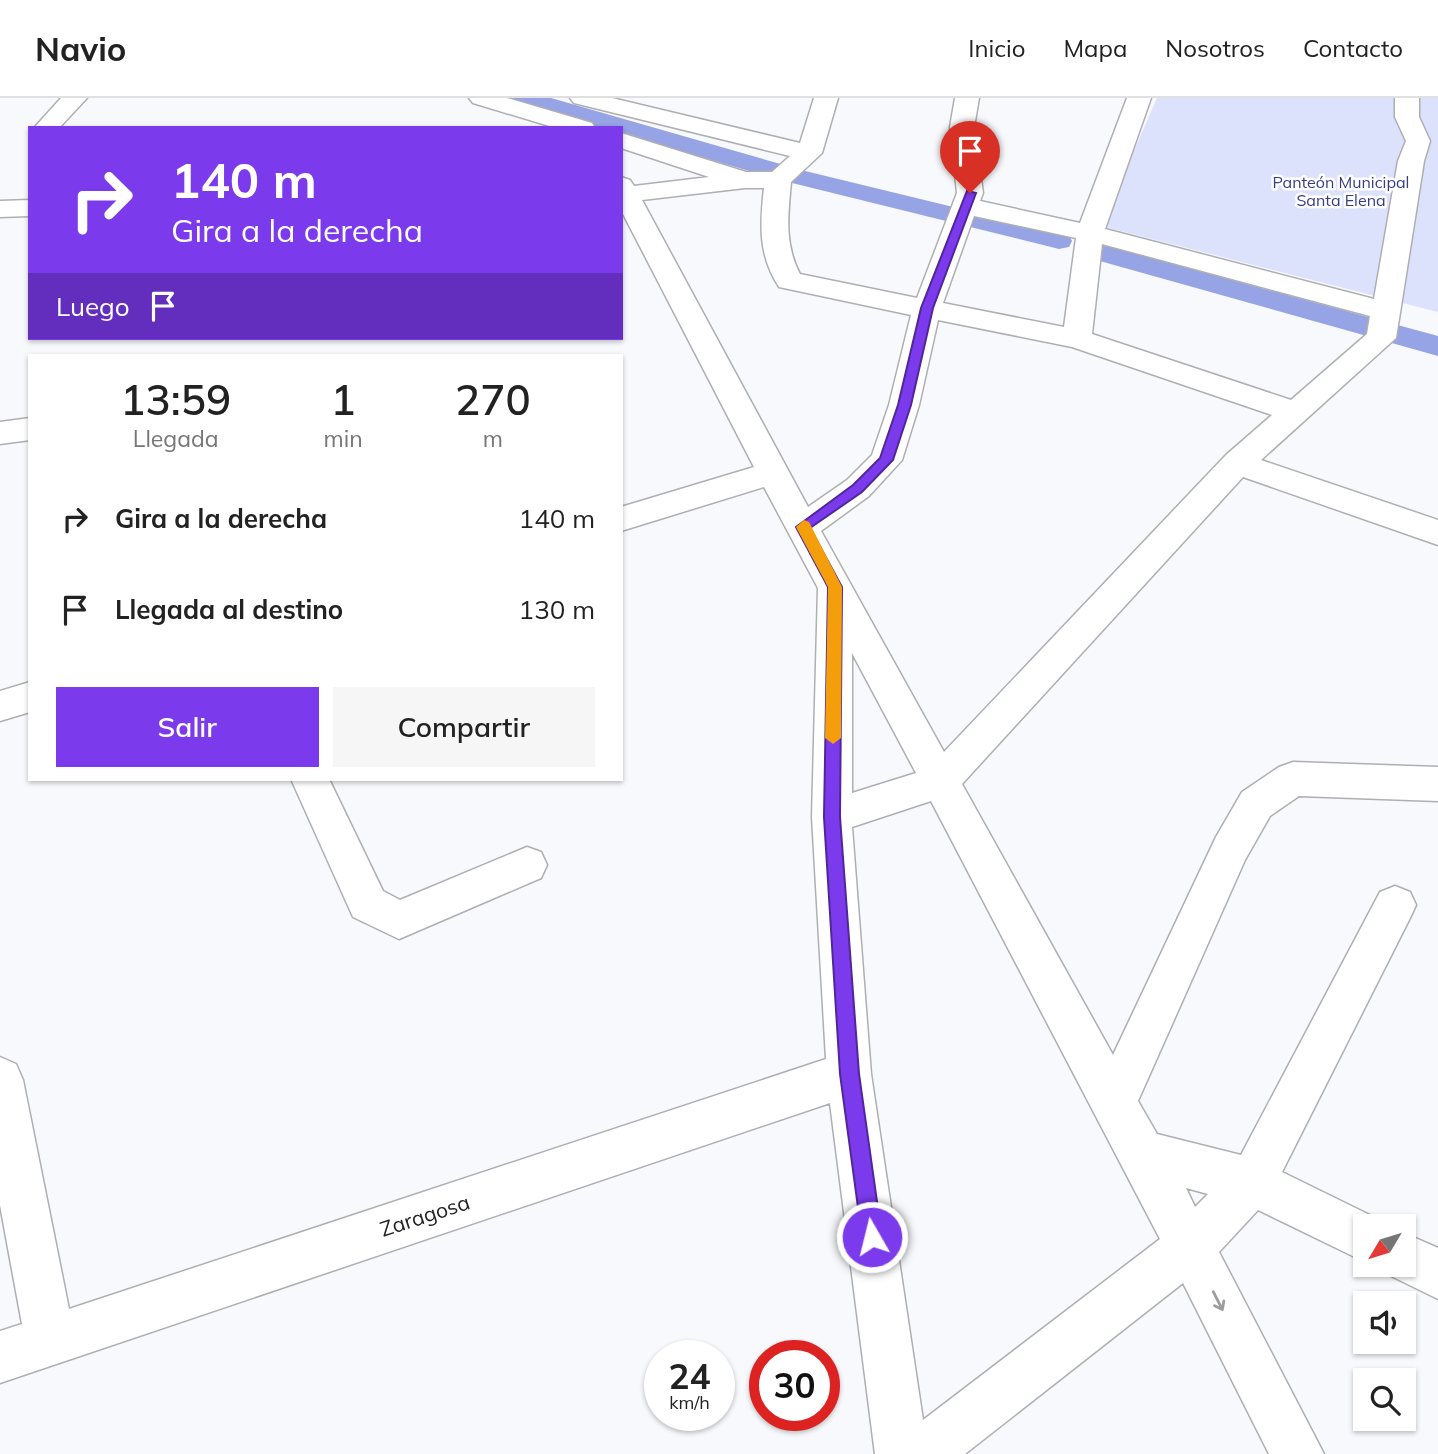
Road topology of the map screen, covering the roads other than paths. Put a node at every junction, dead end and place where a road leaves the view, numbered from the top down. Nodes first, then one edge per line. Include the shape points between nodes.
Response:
1 (75, 98) edge
2 (481, 98) edge
3 (826, 98) edge
4 (967, 98) edge
5 (1139, 98) edge
6 (1407, 98) edge
7 (586, 99) edge
8 (47, 126) edge
9 (576, 126) edge
10 (592, 126) edge
11 (623, 141) edge
12 (809, 153) junction
13 (745, 180) junction
14 (778, 180) junction
15 (623, 192) edge
16 (965, 205) junction
17 (28, 208) edge
18 (0, 209) edge
19 (1090, 233) junction
20 (927, 308) junction
21 (1383, 325) junction
22 (1077, 339) junction
23 (1295, 412) junction
24 (28, 429) edge
25 (0, 433) edge
26 (1237, 463) junction
27 (773, 473) junction
28 (623, 518) edge
29 (803, 527) junction
30 (1438, 533) edge
31 (835, 587) junction
32 (28, 698) edge
33 (0, 706) edge
34 (311, 781) edge
35 (941, 781) junction
36 (1438, 783) edge
37 (832, 817) junction
38 (527, 865) dead end
39 (1395, 905) dead end
40 (849, 1074) junction
41 (0, 1080) edge
42 (1115, 1101) junction
43 (1142, 1153) junction
44 (1252, 1182) junction
45 (1353, 1232) edge
46 (1191, 1247) junction
47 (1416, 1263) edge
48 (1438, 1274) edge
49 (50, 1341) junction
50 (0, 1357) edge
51 (902, 1454) edge
52 (922, 1454) edge
53 (1297, 1454) edge

1 - 8 street
2 - 9 street
3 - 12 street
4 - 16 street via 962,127 970,193
5 - 19 street
6 - 21 street via 1407,117 1418,141
7 - 10 street
7 - 12 street
11 - 13 street
12 - 14 street
13 - 14 street
13 - 15 street
14 - 20 street via 772,239 789,281
15 - 27 street
16 - 19 street
16 - 20 street
17 - 18 street
19 - 21 street
19 - 22 street
20 - 22 street
20 - 29 street via 886,460 858,488
21 - 23 street
22 - 23 street
23 - 26 street
24 - 25 street
26 - 30 street
26 - 35 street
27 - 28 street
27 - 29 street
29 - 31 street
31 - 35 street
31 - 37 street
32 - 33 street
34 - 38 street via 368,904 399,920
35 - 37 street
35 - 42 street
36 - 42 street via 1293,779 1256,804 1230,850
37 - 40 street
39 - 44 street
40 - 49 street, Zaragosa
40 - 51 street
41 - 49 street
42 - 43 street
43 - 44 street
43 - 46 street
44 - 45 street
44 - 46 street
46 - 52 street
46 -> 53 street
47 - 48 street
49 - 50 street, Zaragosa

